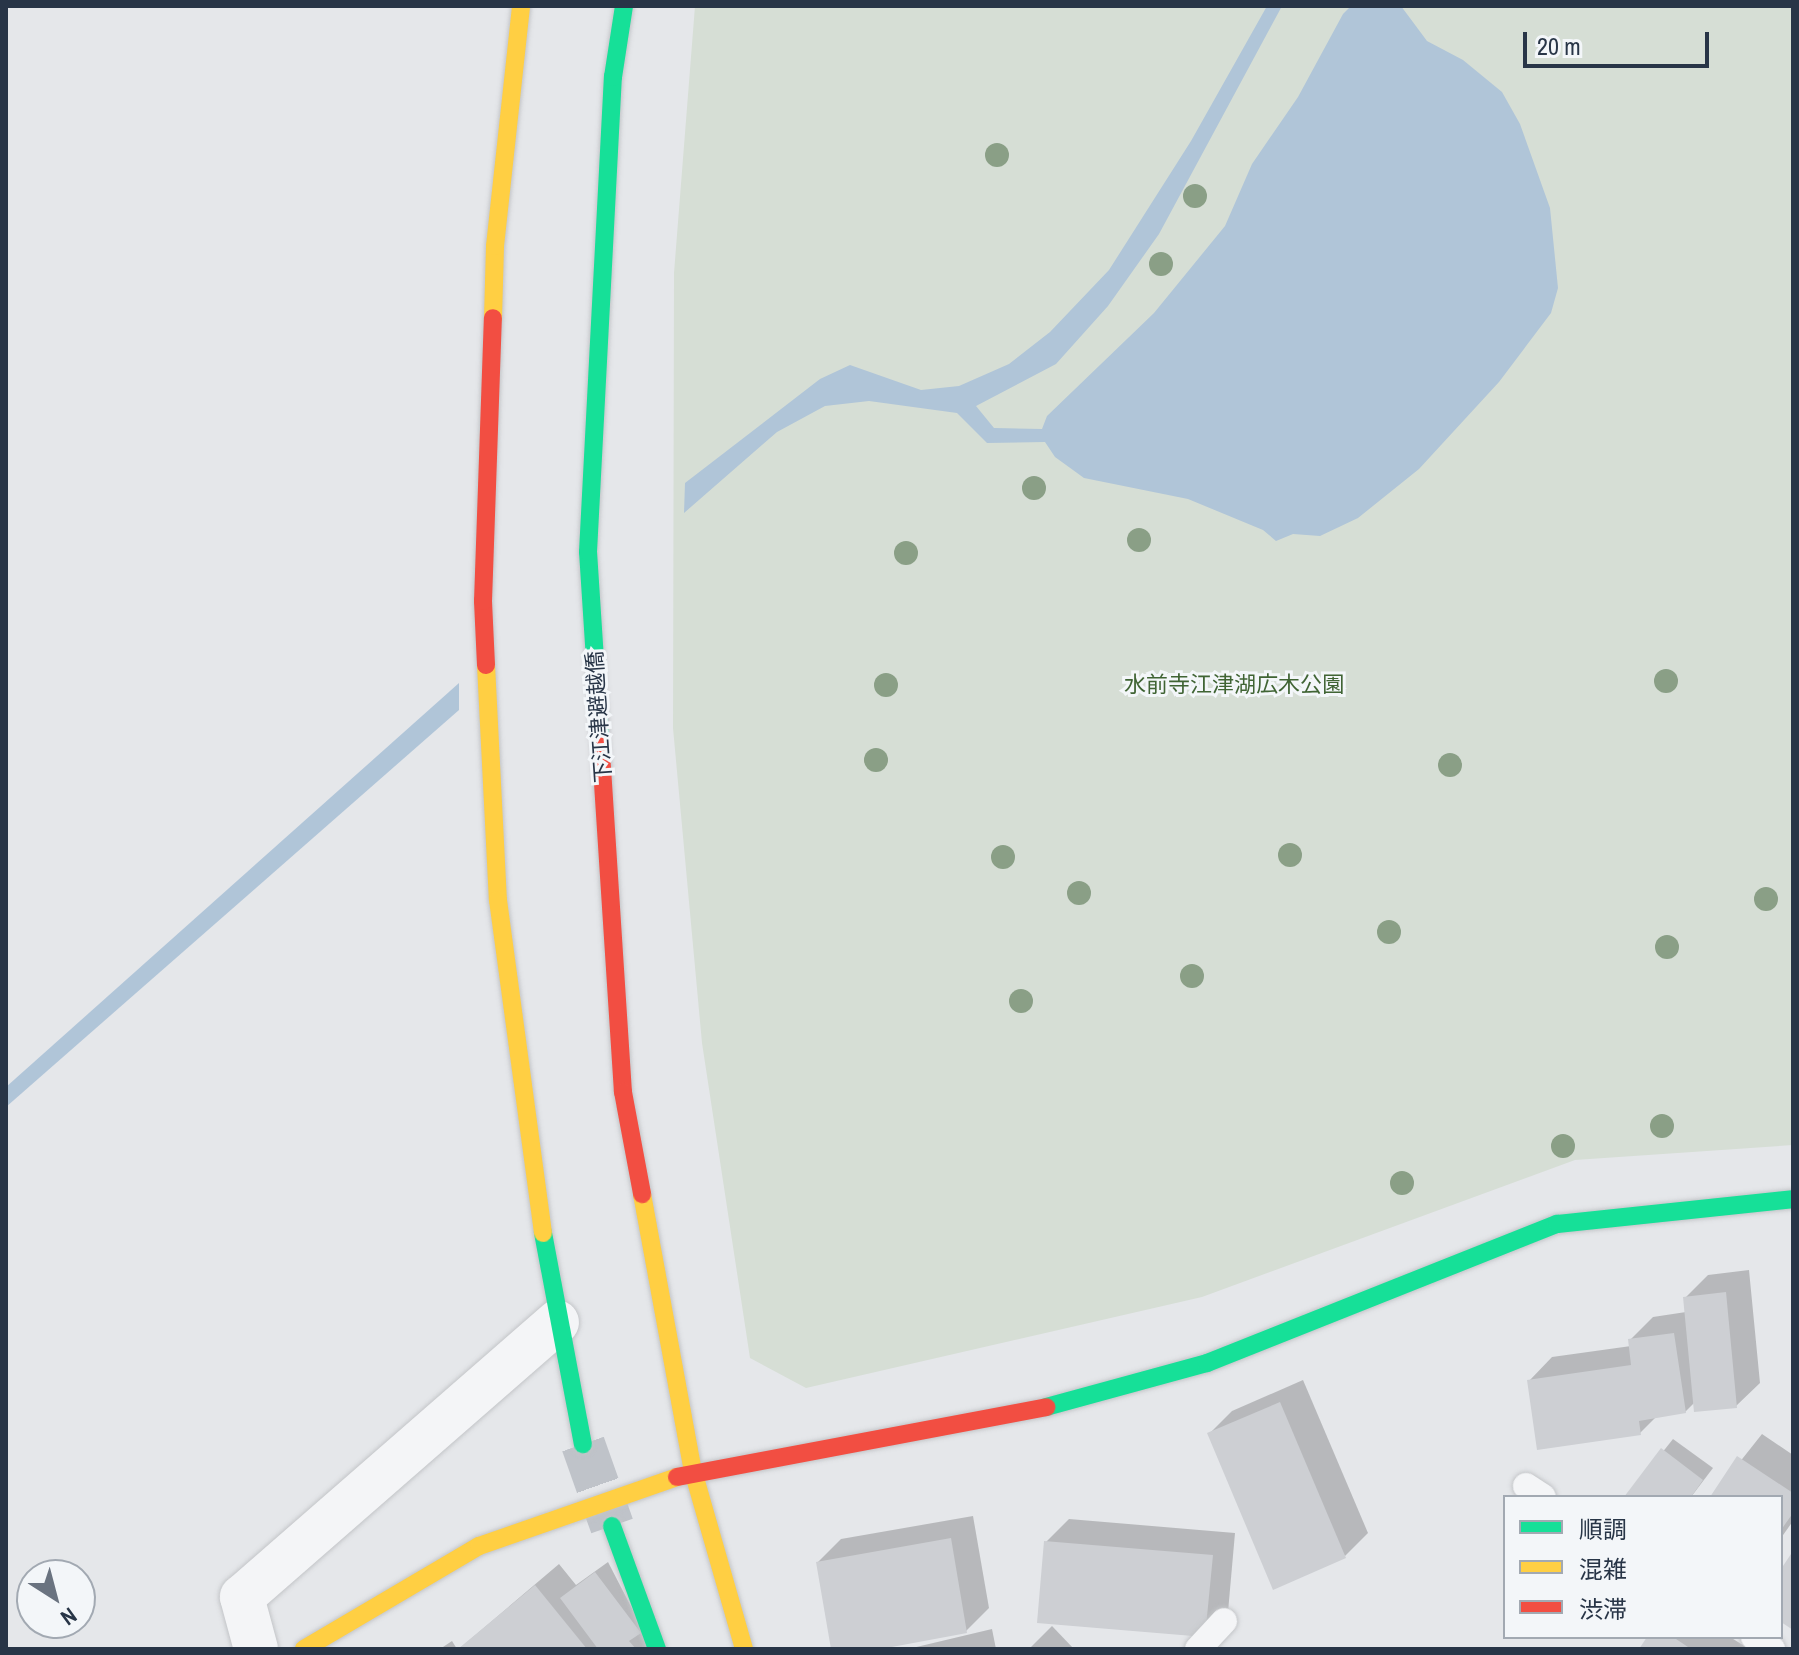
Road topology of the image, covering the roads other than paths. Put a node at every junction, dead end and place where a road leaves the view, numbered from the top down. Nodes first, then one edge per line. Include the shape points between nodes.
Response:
1 (521, 6) edge
2 (624, 6) edge
3 (1793, 1199) edge
4 (557, 1322) junction
5 (583, 1444) tunnel mouth
6 (693, 1471) junction
7 (612, 1526) tunnel mouth
8 (1224, 1621) dead end
9 (256, 1649) edge
10 (304, 1649) edge
11 (657, 1649) edge
12 (744, 1649) edge
13 (1198, 1649) edge

1 - 4 street via 495,246 483,601 498,900
2 - 6 street, 下江津避越僑 via 613,77 588,552 623,1092
3 - 6 street via 1557,1224 1207,1363 1044,1408
4 - 5 street
4 - 9 street via 242,1597
6 - 10 street via 479,1546
6 - 12 street, 下江津避越僑
7 - 11 street
8 - 13 lane

